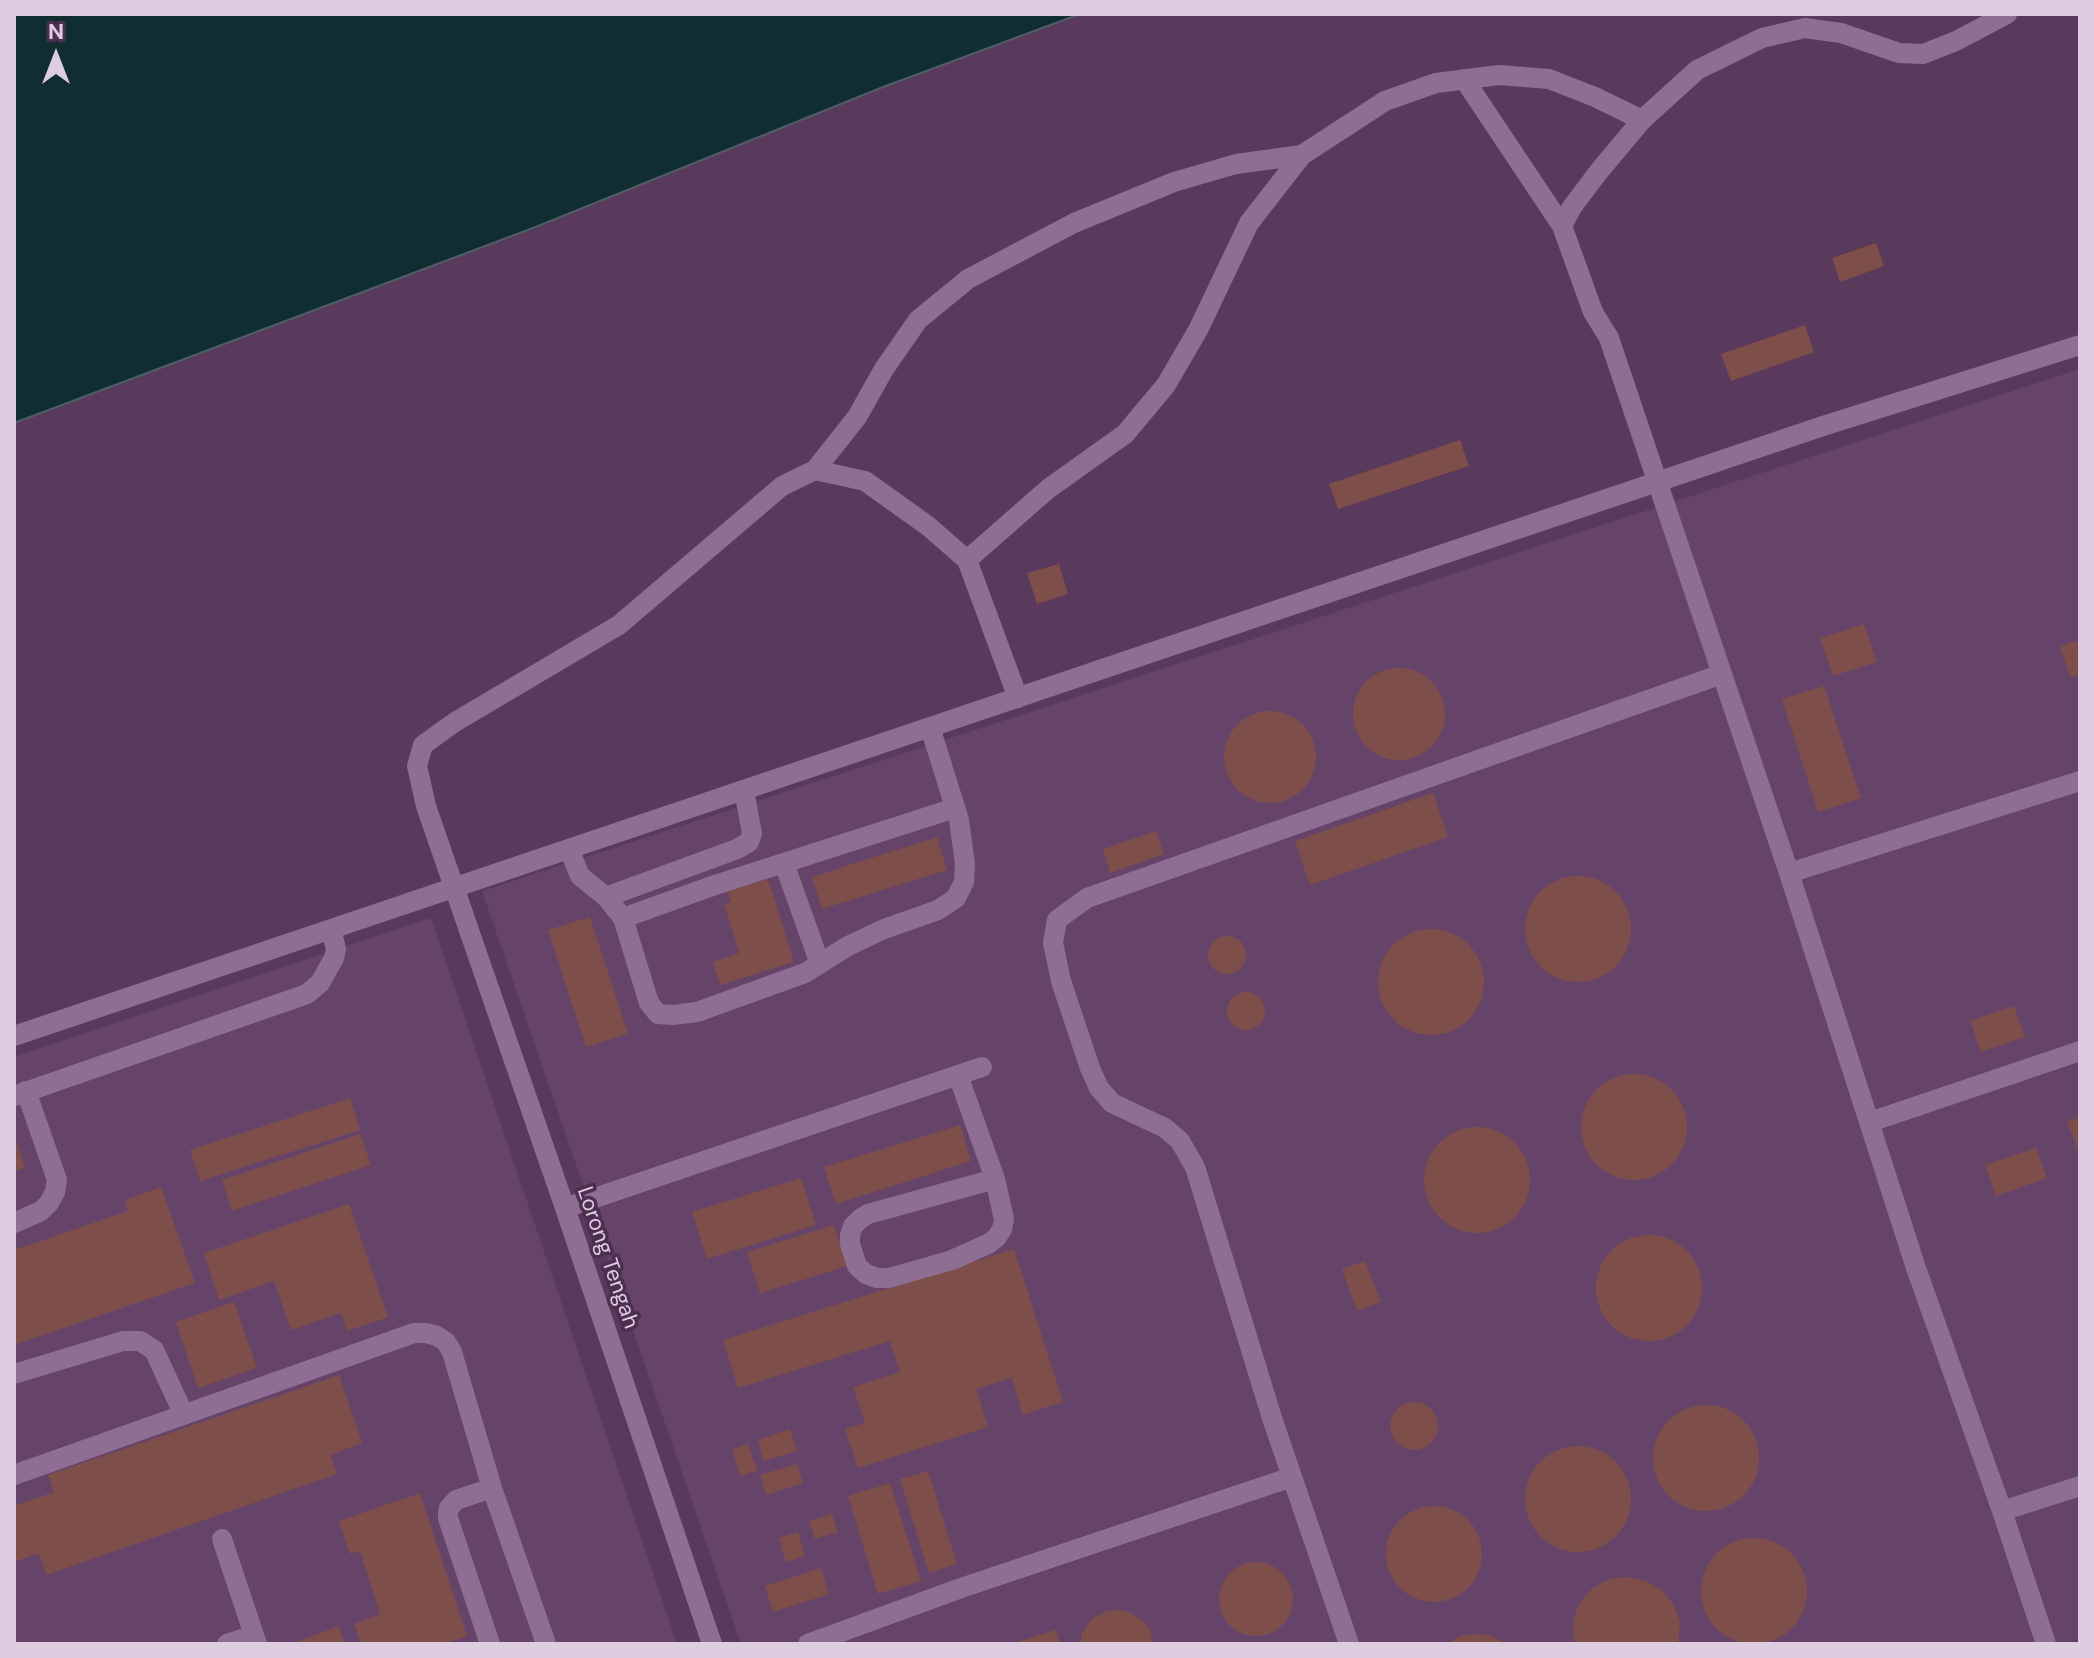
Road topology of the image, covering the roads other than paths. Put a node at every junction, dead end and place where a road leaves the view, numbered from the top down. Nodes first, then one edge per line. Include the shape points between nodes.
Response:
1 (2007, 14) edge
2 (1464, 79) junction
3 (1642, 120) junction
4 (1302, 155) junction
5 (1562, 226) junction
6 (2080, 345) edge
7 (815, 470) junction
8 (1658, 483) junction
9 (967, 560) junction
10 (1722, 674) junction
11 (1018, 698) junction
12 (930, 727) junction
13 (2080, 781) edge
14 (744, 791) junction
15 (955, 808) junction
16 (569, 849) junction
17 (784, 863) junction
18 (1789, 873) junction
19 (455, 888) junction
20 (606, 897) junction
21 (623, 918) junction
22 (331, 929) junction
23 (820, 964) junction
24 (14, 1036) edge
25 (2080, 1051) edge
26 (982, 1067) dead end
27 (958, 1075) junction
28 (20, 1094) edge
29 (1870, 1122) junction
30 (995, 1179) junction
31 (565, 1208) junction
32 (14, 1223) edge
33 (14, 1374) edge
34 (184, 1415) junction
35 (15, 1472) edge
36 (1292, 1477) junction
37 (2080, 1486) edge
38 (492, 1488) junction
39 (2002, 1511) junction
40 (222, 1539) dead end
41 (256, 1639) edge
42 (227, 1644) edge
43 (490, 1644) edge
44 (546, 1644) edge
45 (712, 1644) edge
46 (808, 1644) edge
47 (1349, 1644) edge
48 (2046, 1644) edge

1 - 3 street via 1923,54 1899,53 1841,33 1805,28 1762,38 1697,70
2 - 3 street via 1549,79
2 - 4 street via 1385,101
2 - 5 street
3 - 5 street
4 - 7 street via 1236,164 1174,182 1074,223 968,279 918,320 857,417
4 - 9 street via 1249,223 1166,385 1125,434 1048,489
5 - 8 street via 1593,312 1609,338
6 - 8 street
7 - 9 street via 865,481
7 - 19 street, Lorong Tengah via 782,486 619,625 423,745 417,766 420,780
8 - 10 street
8 - 11 street
9 - 11 street
10 - 18 street
10 - 36 street via 1087,898 1057,920 1053,943 1061,981 1099,1088 1112,1103 1165,1128 1195,1167
11 - 12 street
12 - 14 street
12 - 15 street
13 - 18 street
14 - 16 street
14 - 20 street via 749,842
15 - 17 street
15 - 23 street via 965,864 956,898
16 - 19 street
16 - 20 street via 580,876
17 - 21 street
17 - 23 street
18 - 29 street
19 - 22 street
19 - 31 street, Lorong Tengah
20 - 21 street
21 - 23 street via 644,990 658,1014 697,1012
22 - 24 street
22 - 28 street via 334,958 307,994
25 - 29 street
26 - 27 street
27 - 30 street
27 - 31 street
28 - 32 street via 57,1180 41,1211
29 - 39 street
30 - 30 street via 1004,1219 990,1243 889,1278 866,1274 857,1266 850,1235 860,1219
31 - 45 street, Lorong Tengah
33 - 34 street via 123,1341 140,1341 154,1350
34 - 35 street
34 - 38 street via 426,1333 446,1342 452,1352
36 - 46 street
36 - 47 street
37 - 39 street
38 - 43 street via 456,1500 448,1513
38 - 44 street
39 - 48 street
40 - 41 street
41 - 42 street

